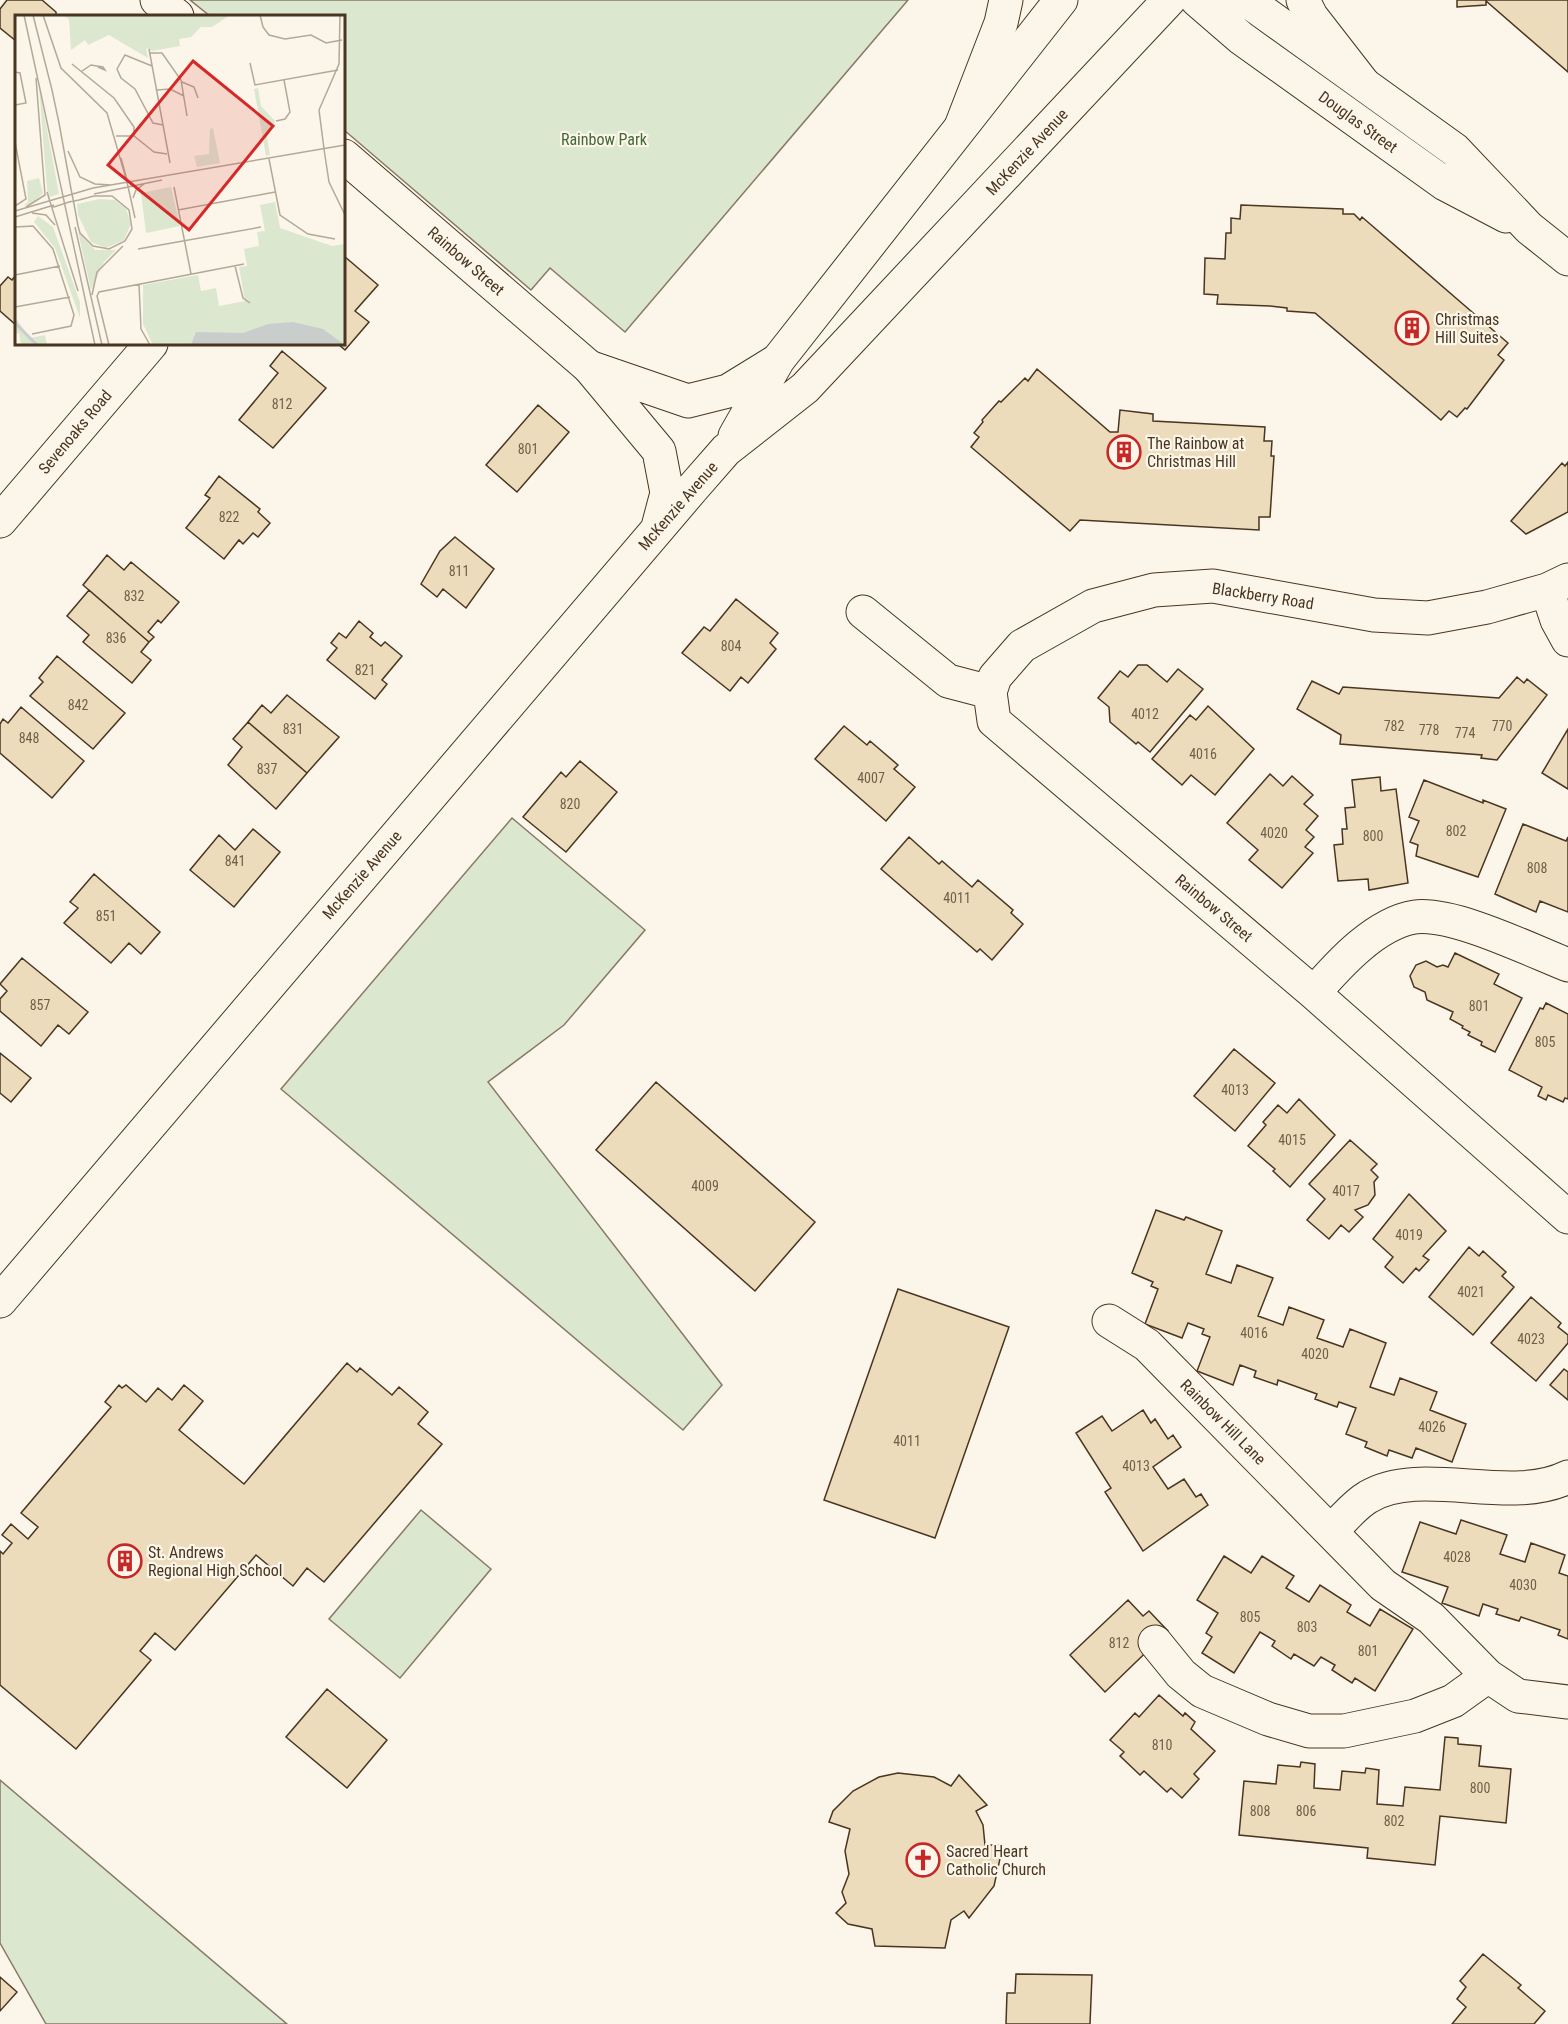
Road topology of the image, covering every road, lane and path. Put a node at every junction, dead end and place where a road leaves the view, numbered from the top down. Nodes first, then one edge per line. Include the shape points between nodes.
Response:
1 (158, 0) edge
2 (1006, 0) edge
3 (1061, 0) edge
4 (1169, 0) edge
5 (1197, 0) edge
6 (1235, 0) edge
7 (1303, 0) edge
8 (176, 15) edge
9 (1363, 83) junction
10 (962, 124) junction
11 (345, 157) edge
12 (1529, 228) junction
13 (1568, 259) edge
14 (149, 345) edge
15 (778, 360) junction
16 (588, 367) junction
17 (726, 450) junction
18 (0, 521) edge
19 (658, 527) junction
20 (1557, 585) edge
21 (864, 612) dead end
22 (1568, 640) edge
23 (990, 692) junction
24 (1568, 964) edge
25 (1314, 993) junction
26 (1568, 1217) edge
27 (0, 1301) edge
28 (1109, 1321) dead end
29 (1568, 1477) edge
30 (1331, 1531) junction
31 (1155, 1642) dead end
32 (1488, 1676) junction
33 (1568, 1702) edge

1 - 8 main road
2 - 10 main road
3 - 10 main road, McKenzie Avenue
4 - 17 main road, McKenzie Avenue via 805,388
5 - 12 main road, Douglas Street via 1241,38 1446,184
6 - 9 main road, Douglas Street via 1252,4
7 - 9 main road
9 - 12 main road, Douglas Street via 1455,150
10 - 15 main road, McKenzie Avenue
11 - 16 main road, Rainbow Street
12 - 13 main road, Douglas Street
14 - 18 main road, Sevenoaks Road
15 - 16 main road via 728,391 688,401
15 - 17 main road, McKenzie Avenue
16 - 19 main road via 659,451 667,493
17 - 19 main road, McKenzie Avenue
19 - 27 main road, McKenzie Avenue
20 - 22 main road via 1557,620
20 - 23 main road, Blackberry Road via 1487,608 1428,618 1374,615 1213,586 1154,590 1093,606 1022,646 995,676
21 - 23 main road via 948,681
23 - 25 main road, Rainbow Street via 994,721
24 - 25 main road via 1447,919 1415,917 1375,934 1340,963
25 - 26 main road, Rainbow Street
28 - 30 main road, Rainbow Hill Lane via 1147,1344
29 - 30 main road via 1518,1488 1397,1486 1369,1497
30 - 32 main road, Rainbow Hill Lane via 1383,1585 1431,1618
31 - 32 main road via 1181,1674 1202,1690 1268,1719 1309,1731 1344,1731 1415,1716 1453,1701
32 - 33 main road, Rainbow Hill Lane via 1518,1696

